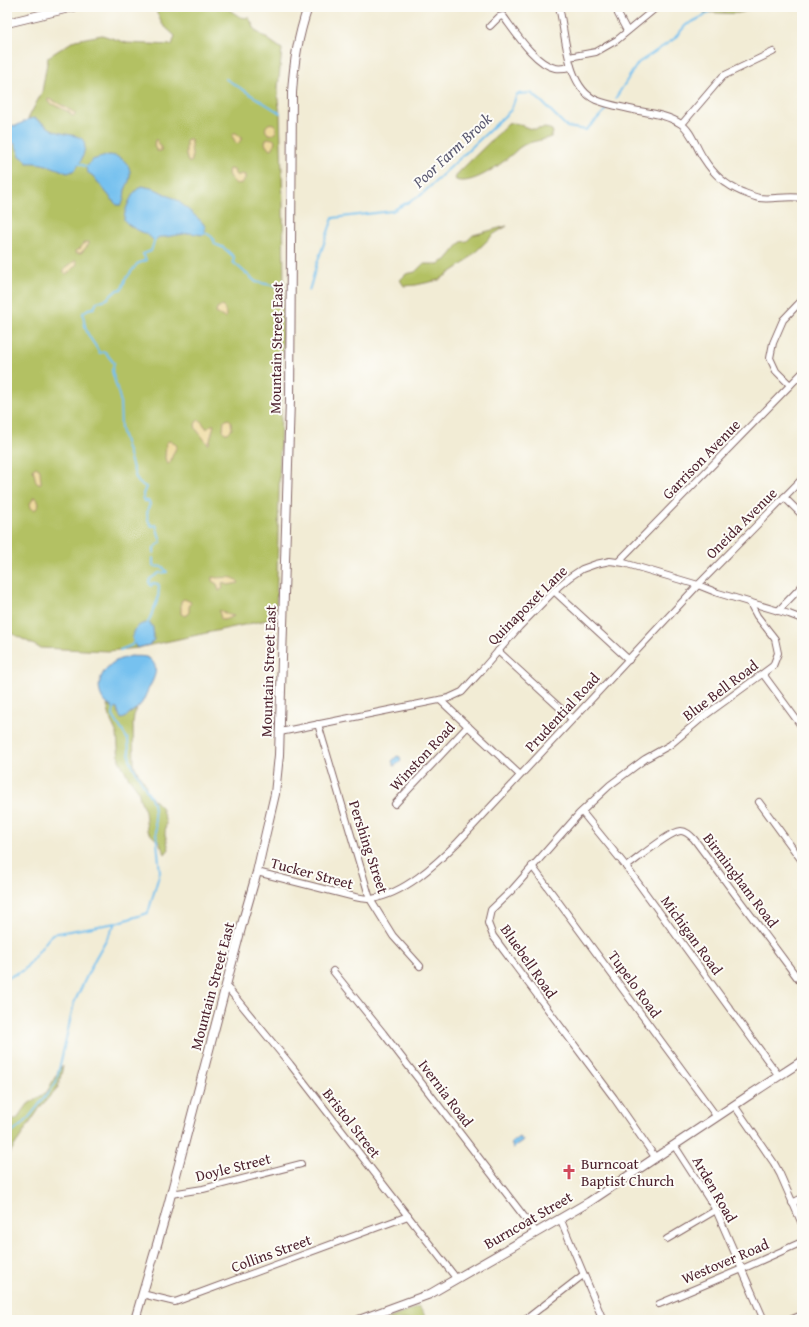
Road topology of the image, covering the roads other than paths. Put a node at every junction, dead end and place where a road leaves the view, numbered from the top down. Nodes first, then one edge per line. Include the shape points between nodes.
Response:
1 (72, 7) edge
2 (308, 7) edge
3 (560, 7) edge
4 (616, 7) edge
5 (657, 7) edge
6 (7, 23) edge
7 (490, 26) dead end
8 (627, 31) junction
9 (773, 52) dead end
10 (568, 57) junction
11 (571, 67) junction
12 (682, 124) junction
13 (802, 198) edge
14 (802, 300) edge
15 (802, 373) edge
16 (790, 385) junction
17 (802, 479) edge
18 (784, 497) junction
19 (802, 514) edge
20 (618, 562) junction
21 (698, 585) junction
22 (802, 586) edge
23 (554, 591) junction
24 (750, 603) junction
25 (778, 610) junction
26 (802, 619) edge
27 (498, 651) junction
28 (629, 660) junction
29 (763, 674) junction
30 (440, 700) junction
31 (572, 719) junction
32 (318, 724) junction
33 (468, 726) junction
34 (802, 728) edge
35 (280, 732) junction
36 (520, 775) junction
37 (623, 775) joint
38 (759, 802) dead end
39 (395, 804) dead end
40 (582, 812) junction
41 (444, 856) joint
42 (802, 861) edge
43 (532, 866) junction
44 (626, 868) junction
45 (257, 872) junction
46 (370, 899) junction
47 (420, 966) dead end
48 (333, 971) dead end
49 (802, 984) edge
50 (226, 986) junction
51 (802, 1061) edge
52 (779, 1076) junction
53 (734, 1105) junction
54 (717, 1117) junction
55 (674, 1145) junction
56 (655, 1157) junction
57 (301, 1164) dead end
58 (171, 1194) junction
59 (802, 1198) edge
60 (792, 1203) junction
61 (716, 1210) junction
62 (408, 1216) junction
63 (560, 1218) junction
64 (802, 1224) edge
65 (536, 1232) junction
66 (668, 1239) dead end
67 (802, 1242) edge
68 (742, 1269) junction
69 (583, 1275) junction
70 (456, 1278) junction
71 (142, 1294) junction
72 (659, 1304) dead end
73 (802, 1315) edge
74 (135, 1320) edge
75 (359, 1320) edge
76 (525, 1320) edge
77 (603, 1320) edge
78 (764, 1320) edge
79 (790, 1320) edge

1 - 6 main road
2 - 35 main road, Mountain Street East via 295,59 292,92 290,400
3 - 10 street
4 - 8 street
5 - 8 street
7 - 11 street via 503,16 544,64 556,68
8 - 10 street via 596,52
9 - 12 street via 723,76
10 - 11 street
11 - 12 street via 583,90 595,99
12 - 13 street via 711,171 732,188 758,198
14 - 16 street via 783,320 773,343 770,358 776,371
15 - 16 street, Garrison Avenue
16 - 20 street, Garrison Avenue
17 - 18 street, Oneida Avenue
18 - 19 street
18 - 21 street, Oneida Avenue
20 - 21 street, Quinapoxet Lane
20 - 23 street, Quinapoxet Lane via 610,561 582,569
21 - 24 street, Quinapoxet Lane
21 - 28 street, Prudential Road
22 - 25 street
23 - 27 street, Quinapoxet Lane
23 - 28 street
24 - 25 street, Quinapoxet Lane
24 - 29 street, Blue Bell Road via 774,639 778,653 773,666
25 - 26 street, Quinapoxet Lane
27 - 30 street, Quinapoxet Lane via 462,692
27 - 31 street
28 - 31 street, Prudential Road
29 - 34 street
29 - 37 street, Blue Bell Road via 703,717 670,745
30 - 32 street, Quinapoxet Lane
30 - 33 street
31 - 36 street, Prudential Road
32 - 35 street, Quinapoxet Lane
32 - 46 street, Pershing Street
33 - 36 street
33 - 39 street, Winston Road
35 - 45 main road, Mountain Street East via 274,794
36 - 41 street, Prudential Road
37 - 40 street, Bluebell Road via 610,784
38 - 42 street
40 - 43 street, Bluebell Road
40 - 44 street, Michigan Road
41 - 46 street, Tucker Street via 397,890
43 - 54 street, Tupelo Road
43 - 56 street, Bluebell Road via 491,910 488,923 494,936
44 - 49 street, Birmingham Road via 670,834 686,832 750,912
44 - 52 street, Michigan Road
45 - 46 street, Tucker Street
45 - 50 main road, Mountain Street East
46 - 47 street, Pershing Street via 393,936
48 - 65 street, Ivernia Road
50 - 58 main road, Mountain Street East
50 - 62 street, Bristol Street via 286,1058
51 - 52 main road, Burncoat Street
52 - 53 main road, Burncoat Street
53 - 54 main road, Burncoat Street
53 - 60 street via 774,1163
54 - 55 main road, Burncoat Street
55 - 56 main road, Burncoat Street
55 - 61 street, Arden Road
56 - 63 main road, Burncoat Street via 589,1202
57 - 58 street, Doyle Street via 203,1189
58 - 71 main road, Mountain Street East
59 - 60 street
60 - 64 street
61 - 66 street
61 - 68 street, Arden Road
62 - 70 street, Bristol Street
62 - 71 street, Collins Street via 175,1302
63 - 65 main road, Burncoat Street
63 - 69 street
65 - 70 main road, Burncoat Street
67 - 68 street, Westover Road
68 - 72 street, Westover Road
68 - 78 street, Arden Road
69 - 76 street
69 - 77 street
70 - 75 main road, Burncoat Street via 430,1294
71 - 74 main road, Mountain Street East
73 - 79 street

